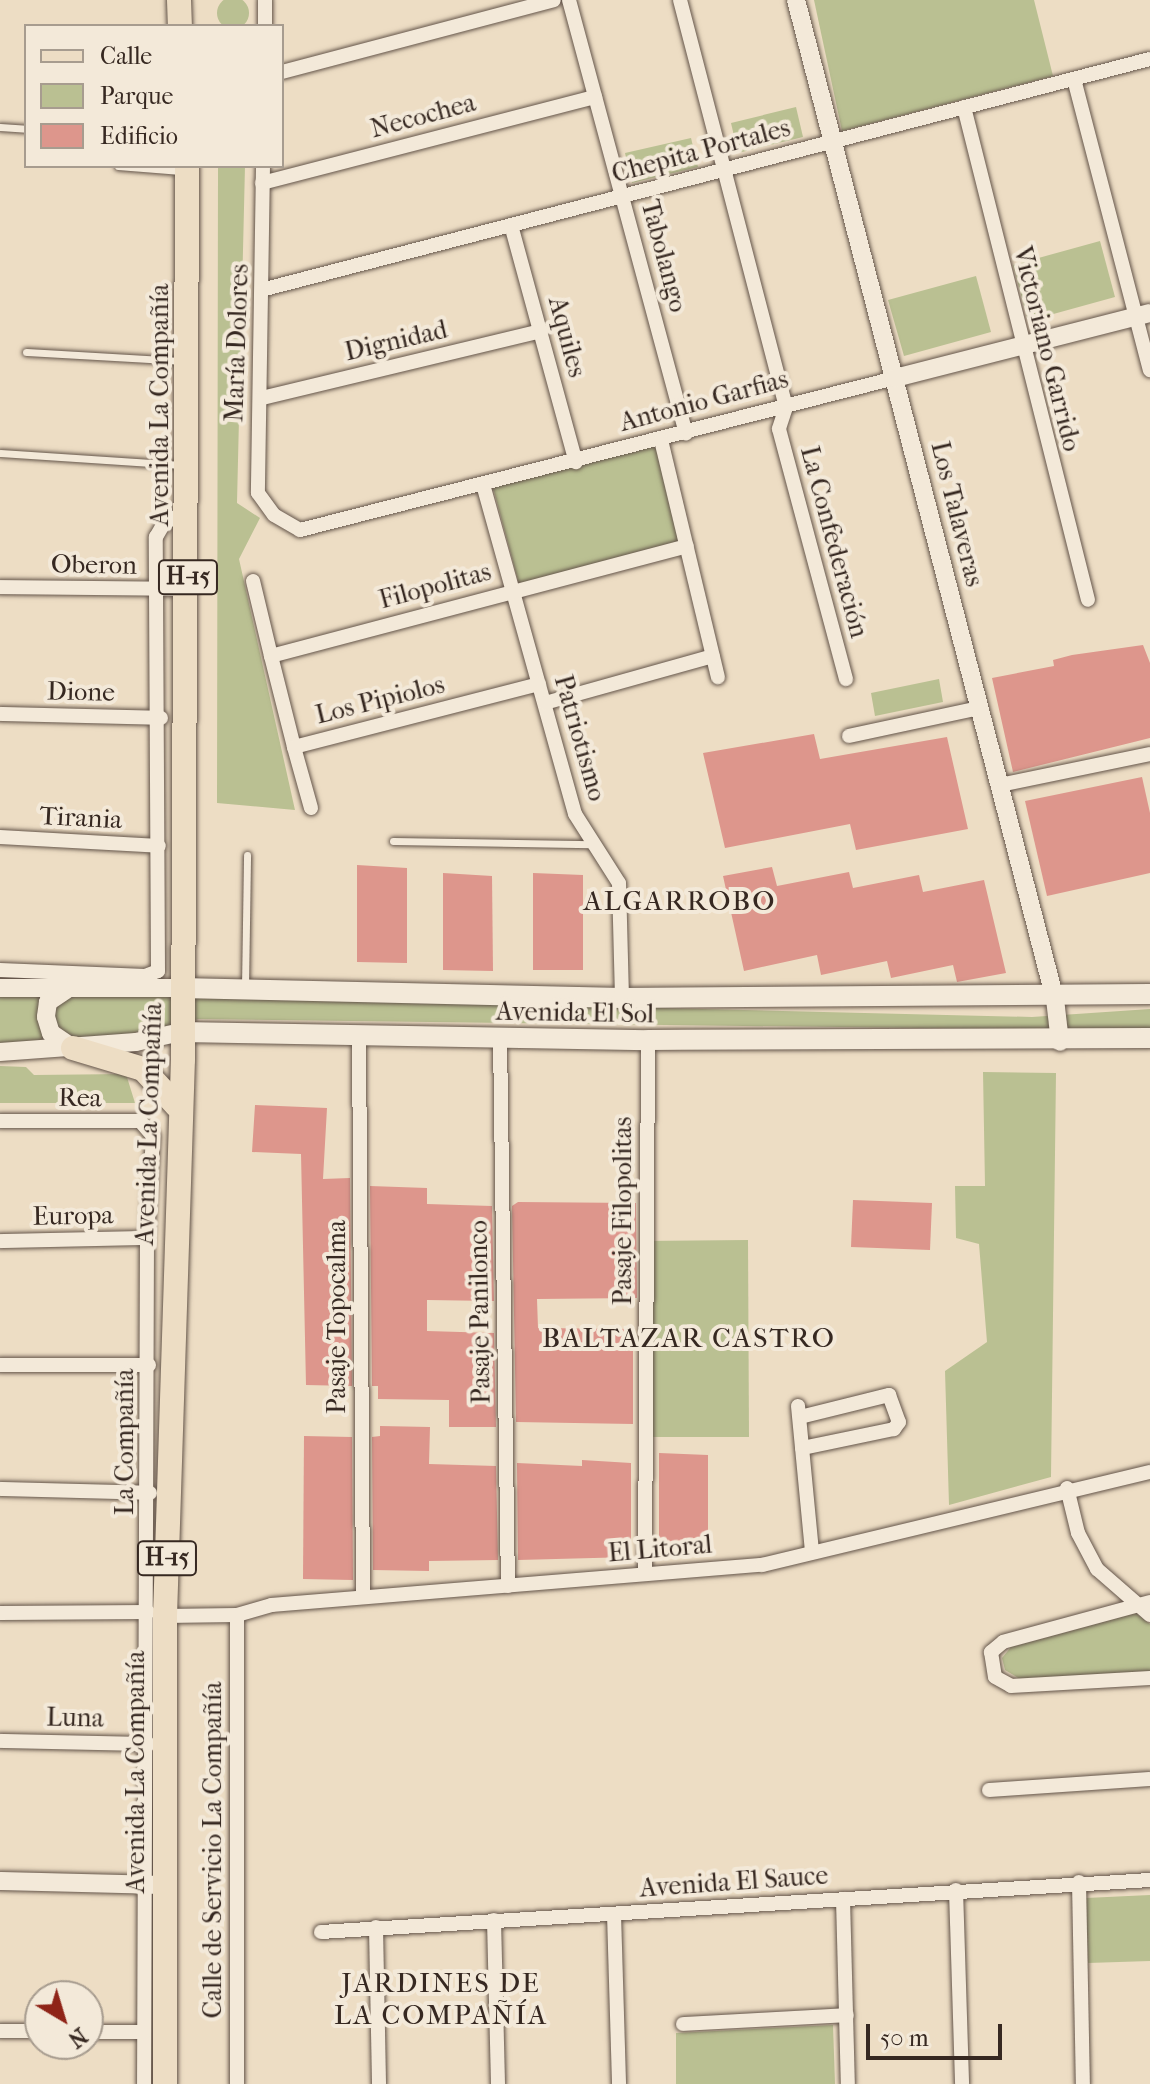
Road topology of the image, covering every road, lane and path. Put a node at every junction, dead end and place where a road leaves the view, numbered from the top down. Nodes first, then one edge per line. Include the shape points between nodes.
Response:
1 (179, 0) edge
2 (265, 0) edge
3 (554, 0) edge
4 (569, 0) edge
5 (680, 0) edge
6 (796, 0) edge
7 (180, 24) edge
8 (265, 24) edge
9 (1150, 59) edge
10 (284, 71) edge
11 (1074, 79) junction
12 (595, 97) junction
13 (964, 107) junction
14 (0, 127) edge
15 (24, 129) edge
16 (834, 141) junction
17 (165, 168) edge
18 (263, 168) edge
19 (188, 169) edge
20 (728, 169) junction
21 (262, 183) junction
22 (622, 196) junction
23 (511, 225) junction
24 (265, 289) junction
25 (1142, 314) edge
26 (541, 331) junction
27 (1020, 346) junction
28 (26, 352) dead end
29 (187, 361) junction
30 (1150, 370) edge
31 (895, 378) junction
32 (262, 398) junction
33 (786, 407) junction
34 (686, 433) junction
35 (661, 440) junction
36 (0, 453) edge
37 (576, 462) junction
38 (188, 465) junction
39 (484, 488) junction
40 (188, 511) junction
41 (274, 515) joint
42 (687, 546) junction
43 (253, 581) dead end
44 (0, 587) edge
45 (188, 589) junction
46 (158, 590) junction
47 (511, 590) junction
48 (1088, 600) dead end
49 (271, 656) junction
50 (713, 656) junction
51 (718, 677) dead end
52 (846, 679) dead end
53 (539, 684) junction
54 (545, 703) junction
55 (980, 708) junction
56 (0, 714) edge
57 (161, 718) junction
58 (849, 736) dead end
59 (294, 747) junction
60 (1150, 754) edge
61 (1000, 785) junction
62 (311, 808) dead end
63 (0, 837) edge
64 (393, 841) dead end
65 (594, 844) junction
66 (159, 846) junction
67 (247, 855) dead end
68 (0, 970) edge
69 (0, 988) edge
70 (181, 988) junction
71 (245, 989) junction
72 (66, 990) junction
73 (1150, 994) edge
74 (622, 998) junction
75 (1055, 999) junction
76 (181, 1032) junction
77 (359, 1035) junction
78 (500, 1037) junction
79 (1150, 1038) edge
80 (648, 1040) junction
81 (1060, 1042) junction
82 (73, 1048) junction
83 (0, 1052) edge
84 (177, 1106) junction
85 (0, 1121) edge
86 (153, 1136) joint
87 (147, 1238) junction
88 (0, 1241) edge
89 (0, 1365) edge
90 (149, 1365) junction
91 (802, 1448) junction
92 (1150, 1472) edge
93 (1067, 1488) junction
94 (0, 1489) edge
95 (150, 1493) junction
96 (812, 1552) junction
97 (645, 1573) junction
98 (508, 1586) junction
99 (363, 1597) junction
100 (1143, 1604) edge
101 (0, 1613) edge
102 (157, 1614) junction
103 (237, 1615) junction
104 (1150, 1615) edge
105 (1150, 1678) edge
106 (0, 1741) edge
107 (149, 1744) junction
108 (1150, 1779) edge
109 (989, 1790) dead end
110 (1150, 1880) edge
111 (0, 1881) edge
112 (1079, 1882) junction
113 (154, 1884) junction
114 (956, 1890) junction
115 (843, 1899) junction
116 (614, 1914) junction
117 (494, 1920) junction
118 (376, 1927) junction
119 (321, 1932) dead end
120 (847, 2015) junction
121 (683, 2024) dead end
122 (0, 2031) edge
123 (24, 2031) edge
124 (104, 2032) edge
125 (144, 2032) junction
126 (144, 2084) edge
127 (165, 2084) edge
128 (237, 2084) edge
129 (379, 2084) edge
130 (498, 2084) edge
131 (619, 2084) edge
132 (848, 2084) edge
133 (962, 2084) edge
134 (1083, 2084) edge

1 - 7 main road
2 - 8 street
3 - 10 street
4 - 12 street, Tabolango
5 - 20 street, La Confederación
6 - 16 street, Los Talaveras
9 - 11 street, Chepita Portales
11 - 13 street, Chepita Portales
11 - 25 street
12 - 21 street, Necochea
12 - 22 street, Tabolango
13 - 16 street, Chepita Portales
13 - 27 street, Victoriano Garrido
14 - 15 lane
16 - 20 street, Chepita Portales
16 - 31 street, Los Talaveras
17 - 19 lane
18 - 21 street, María Dolores
19 - 29 main road, Avenida La Compañía / H-15
20 - 22 street, Chepita Portales
20 - 33 street, La Confederación
21 - 24 street, María Dolores
22 - 23 street, Chepita Portales
22 - 34 street, Tabolango
23 - 24 street, Chepita Portales
23 - 26 street, Aquiles
24 - 32 street, María Dolores
25 - 27 street, Antonio Garfias
25 - 30 street
26 - 32 street, Dignidad
26 - 37 street, Aquiles
27 - 31 street, Antonio Garfias
27 - 48 street, Victoriano Garrido
28 - 29 lane
29 - 38 main road, Avenida La Compañía / H-15
31 - 33 street, Antonio Garfias
31 - 55 street, Los Talaveras
32 - 41 street, María Dolores via 258,493
33 - 34 street, Antonio Garfias
33 - 52 street, La Confederación via 779,429
34 - 35 street, Antonio Garfias
35 - 37 street, Antonio Garfias
35 - 42 street
36 - 38 lane
37 - 39 street, Antonio Garfias
38 - 40 main road, Avenida La Compañía / H-15
39 - 41 street, Antonio Garfias via 327,527 300,530
39 - 47 street, Patriotismo
40 - 45 main road, Avenida La Compañía / H-15
40 - 46 street via 164,523 156,537
42 - 47 street, Filopolitas
42 - 50 street
43 - 49 street
44 - 46 street, Oberon
45 - 46 street, Oberon
45 - 70 main road, Avenida La Compañía / H-15
46 - 57 street
47 - 49 street, Filopolitas
47 - 53 street, Patriotismo
49 - 59 street
50 - 51 street
50 - 54 street
53 - 54 street, Patriotismo
53 - 59 street, Los Pipiolos
54 - 65 street, Patriotismo via 575,814
55 - 58 street
55 - 61 street, Los Talaveras
56 - 57 street, Dione
57 - 66 street
59 - 62 street, Los Pipiolos
60 - 61 street
61 - 75 street, Los Talaveras
63 - 66 street, Tirania
64 - 65 lane
65 - 74 street, Patriotismo via 619,883
66 - 68 street via 158,971 145,976
67 - 71 lane
69 - 72 street, Avenida El Sol
70 - 71 main road, Avenida El Sol
70 - 72 street, Avenida El Sol
70 - 76 main road, Avenida La Compañía / H-15
71 - 74 main road, Avenida El Sol
72 - 82 street via 48,1002 46,1017 51,1033
73 - 75 main road, Avenida El Sol
74 - 75 main road, Avenida El Sol
75 - 81 street, Los Talaveras
76 - 77 main road, Avenida El Sol
76 - 82 street, Avenida El Sol
76 - 84 main road, Avenida La Compañía / H-15
77 - 78 main road, Avenida El Sol
77 - 99 street, Pasaje Topocalma
78 - 80 main road, Avenida El Sol
78 - 98 street, Pasaje Panilonco
79 - 81 main road, Avenida El Sol
80 - 81 main road, Avenida El Sol
80 - 97 street, Pasaje Filopolitas
82 - 83 street, Avenida El Sol
82 - 84 main road via 143,1069
84 - 102 main road, Avenida La Compañía / H-15
85 - 86 street, Rea via 140,1121
86 - 87 street, La Compañía
87 - 88 street, Europa
87 - 90 street, La Compañía
89 - 90 street
90 - 95 street, La Compañía
91 - 91 street via 799,1411 889,1395 899,1422 894,1429
91 - 96 street
92 - 93 street, El Litoral
93 - 96 street, El Litoral
93 - 100 street via 1078,1533 1097,1569
94 - 95 street
95 - 102 street, La Compañía
96 - 97 street, El Litoral via 762,1565
97 - 98 street, El Litoral
98 - 99 street, El Litoral
99 - 103 street, El Litoral via 272,1605
100 - 104 street
100 - 105 street via 1003,1642 991,1652 995,1677 1011,1686
101 - 102 street, El Litoral
102 - 103 street, El Litoral
102 - 107 street, La Compañía
102 - 113 main road, Avenida La Compañía / H-15
103 - 128 street, Calle de Servicio La Compañía
106 - 107 street, Luna
107 - 113 street, La Compañía
108 - 109 street
110 - 112 street, Avenida El Sauce
111 - 113 street
112 - 114 street, Avenida El Sauce
112 - 134 street
113 - 125 street, La Compañía
113 - 127 main road, Avenida La Compañía / H-15
114 - 115 street, Avenida El Sauce
114 - 133 street
115 - 116 street, Avenida El Sauce
115 - 120 street
116 - 117 street, Avenida El Sauce
116 - 131 street
117 - 118 street, Avenida El Sauce
117 - 130 street
118 - 119 street, Avenida El Sauce
118 - 129 street
120 - 121 street
120 - 132 street
122 - 123 street
124 - 125 street
125 - 126 street, La Compañía

